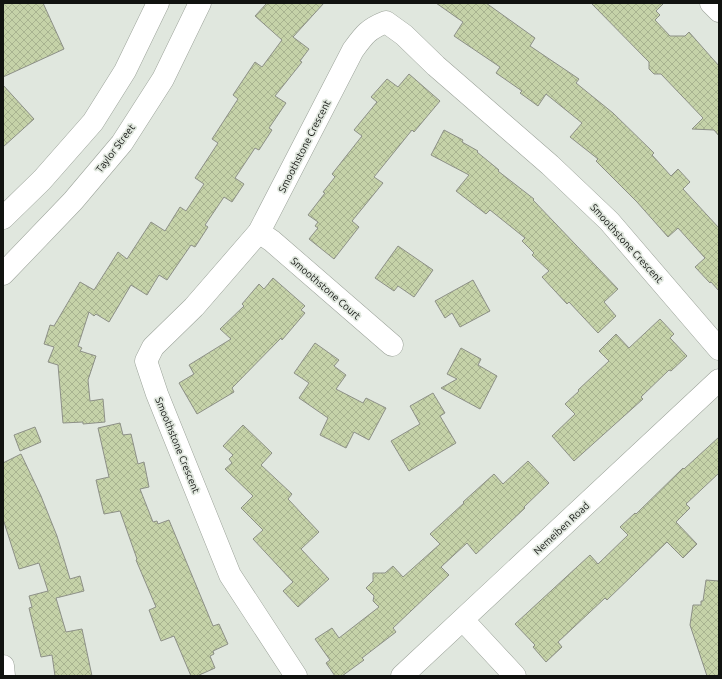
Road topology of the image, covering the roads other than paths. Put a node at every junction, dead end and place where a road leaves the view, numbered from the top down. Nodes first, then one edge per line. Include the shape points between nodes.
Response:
1 (158, 3) edge
2 (200, 3) edge
3 (711, 3) edge
4 (719, 11) edge
5 (3, 218) edge
6 (259, 232) junction
7 (3, 274) edge
8 (392, 345) dead end
9 (719, 349) edge
10 (719, 380) edge
11 (463, 620) junction
12 (3, 666) edge
13 (4, 676) edge
14 (296, 676) edge
15 (402, 676) edge
16 (515, 676) edge

1 - 5 street via 125,71 93,122 42,180
2 - 7 street, Taylor Street via 163,79 122,143 73,201
3 - 4 street
6 - 8 street, Smoothstone Court
6 - 9 street, Smoothstone Crescent via 353,50 364,34 386,22 404,35 550,165 609,221
6 - 14 street, Smoothstone Crescent via 194,307 153,347 146,361 230,575
10 - 11 street, Nemeiben Road
11 - 15 street, Nemeiben Road
11 - 16 street
12 - 13 street

